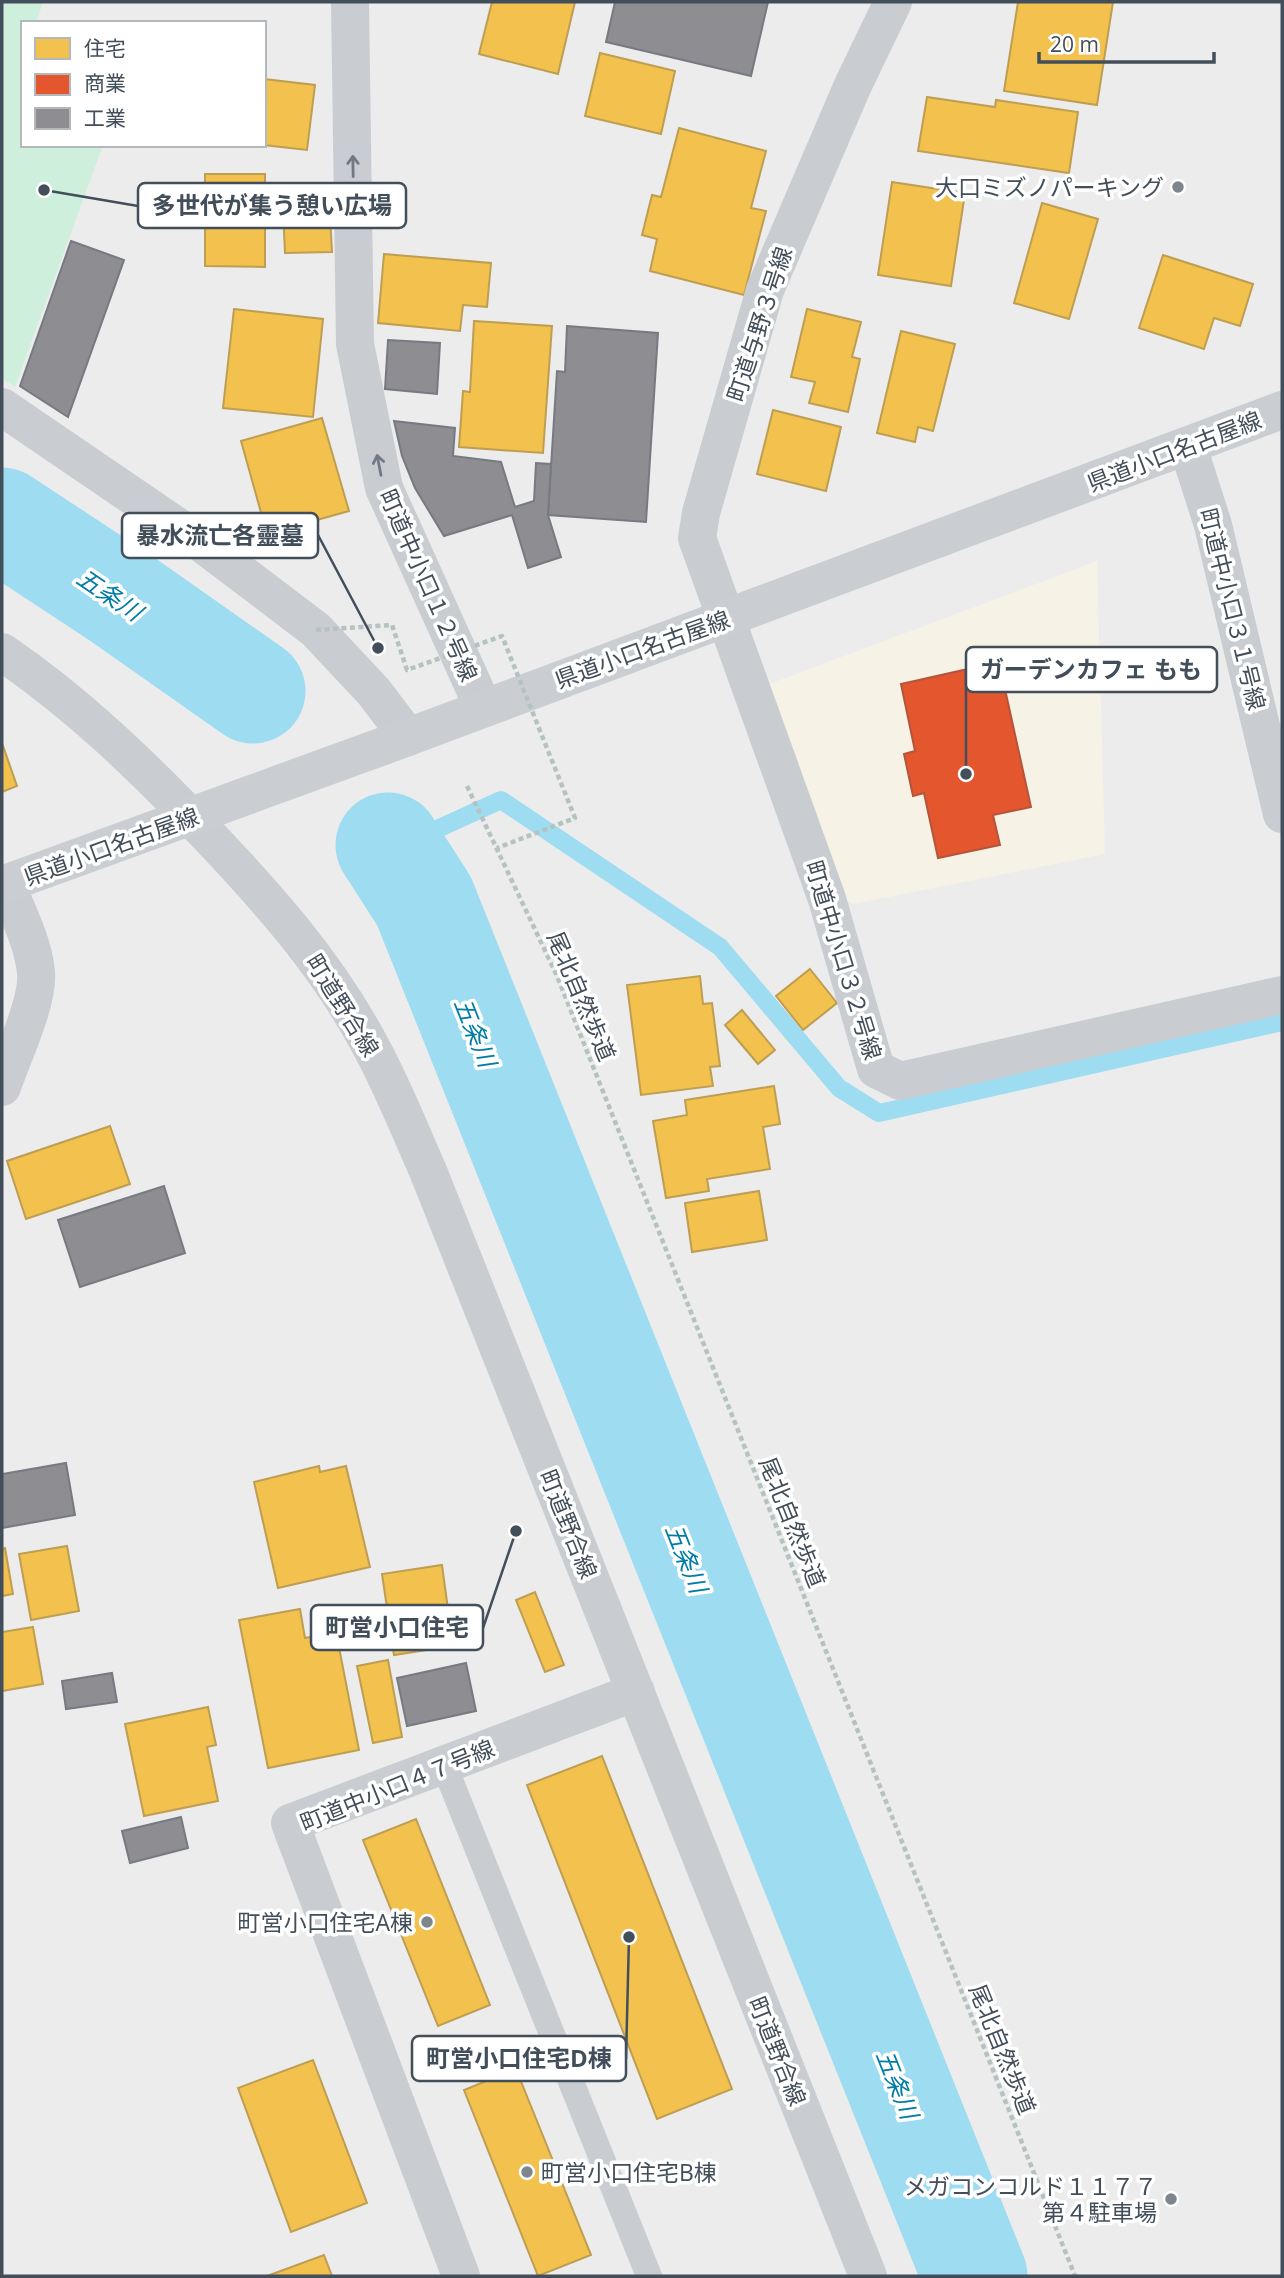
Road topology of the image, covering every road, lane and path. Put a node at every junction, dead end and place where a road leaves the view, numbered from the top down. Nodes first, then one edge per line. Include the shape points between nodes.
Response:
1 (350, 2) edge
2 (893, 2) edge
3 (2, 407) edge
4 (1282, 410) edge
5 (1188, 447) junction
6 (726, 618) junction
7 (316, 630) junction
8 (2, 652) edge
9 (483, 707) junction
10 (408, 737) junction
11 (467, 786) dead end
12 (1282, 814) edge
13 (191, 817) junction
14 (497, 848) junction
15 (4, 884) edge
16 (1282, 995) edge
17 (2, 1087) edge
18 (636, 1692) junction
19 (444, 1765) junction
20 (547, 2021) junction
21 (389, 2085) junction
22 (461, 2276) edge
23 (649, 2276) edge
24 (869, 2276) edge
25 (1074, 2276) edge

9 -> 1 street, 町道中小口１２号線 via 384,488 358,357
2 - 6 street, 町道与野３号線 via 765,290 701,513 697,538
3 - 7 street via 200,542
4 - 5 main road, 県道小口名古屋線
5 - 6 main road, 県道小口名古屋線
5 - 12 street, 町道中小口３１号線 via 1213,524
6 - 9 main road, 県道小口名古屋線
6 - 16 street, 町道中小口３２号線 via 827,898 876,1069 900,1081
7 - 10 street via 374,692
7 - 14 path, bridge via 392,625 407,670 502,636 575,818
8 - 13 street, 町道野合線 via 115,741
9 - 10 main road, 県道小口名古屋線
10 - 13 main road, 県道小口名古屋線
11 - 14 path, 尾北自然歩道
13 - 15 main road, 県道小口名古屋線
13 - 18 street, 町道野合線 via 294,930 370,1044 428,1171
14 - 25 path, 尾北自然歩道 via 557,975
15 - 17 street via 37,975
18 - 19 street, 町道中小口４７号線
18 - 24 street, 町道野合線
19 - 20 lane
19 - 21 street, 町道中小口４７号線 via 290,1823
20 - 21 path
20 - 23 lane
21 - 22 street, 町道中小口４７号線

